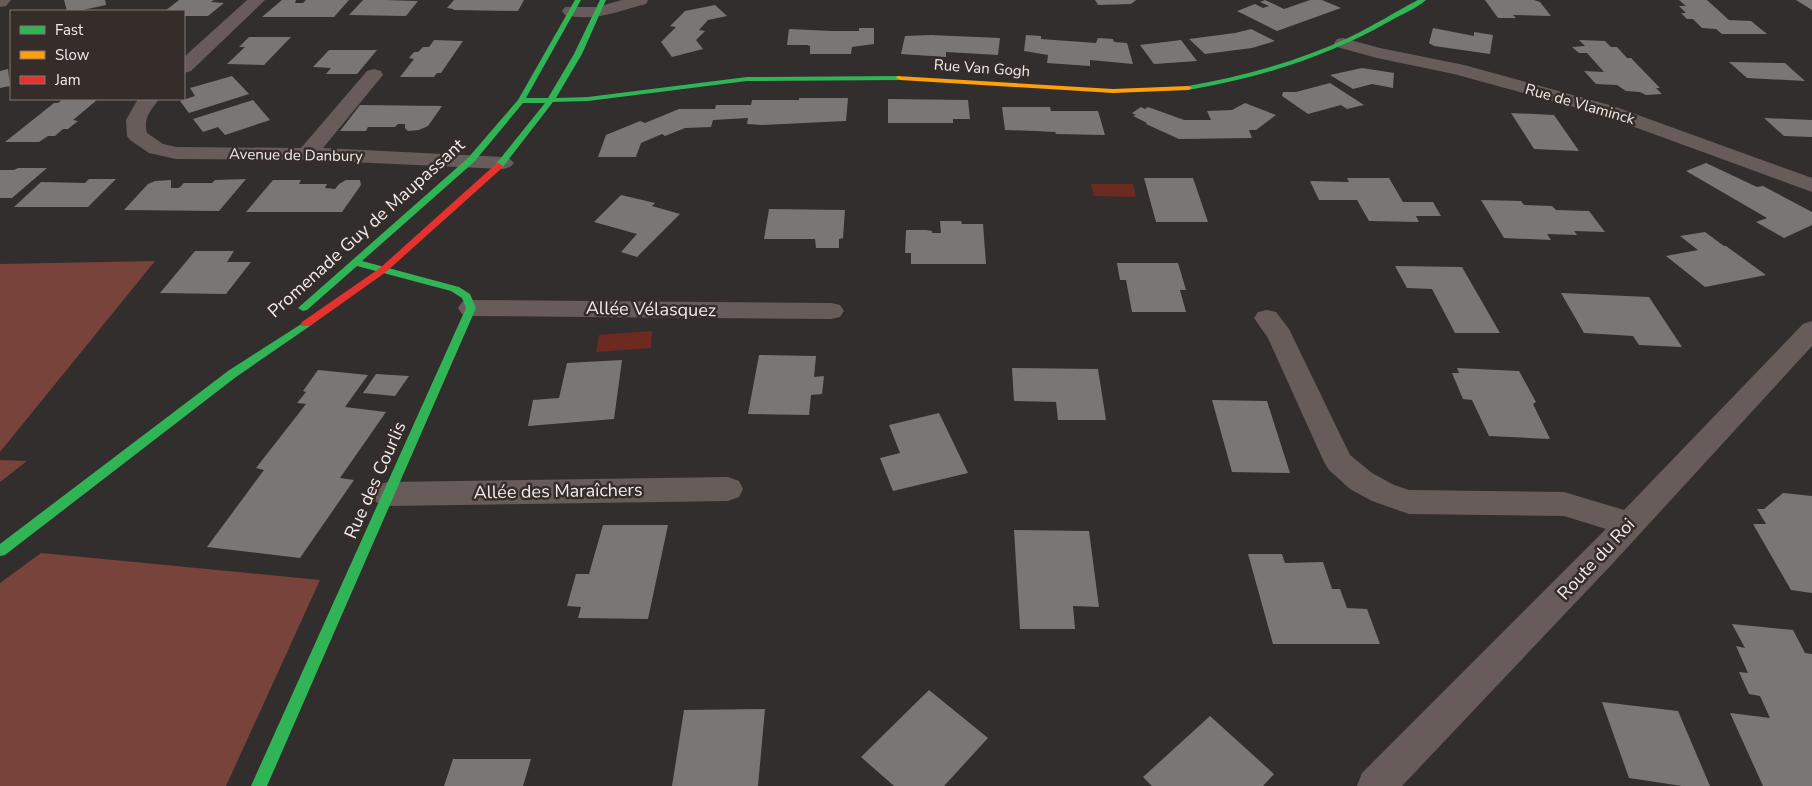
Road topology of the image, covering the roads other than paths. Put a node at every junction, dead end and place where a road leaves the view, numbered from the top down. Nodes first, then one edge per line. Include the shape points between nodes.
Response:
1 (257, 0) edge
2 (640, 0) edge
3 (1423, 0) edge
4 (574, 6) edge
5 (600, 6) edge
6 (1342, 43) junction
7 (185, 66) edge
8 (374, 75) dead end
9 (148, 100) edge
10 (522, 101) junction
11 (550, 101) junction
12 (307, 154) junction
13 (471, 160) junction
14 (503, 163) junction
15 (1812, 185) edge
16 (354, 262) junction
17 (383, 270) junction
18 (471, 308) junction
19 (831, 311) dead end
20 (1267, 318) dead end
21 (1812, 330) edge
22 (232, 374) junction
23 (728, 489) dead end
24 (387, 494) junction
25 (1628, 524) junction
26 (0, 551) edge
27 (259, 786) edge
28 (1376, 786) edge

1 - 7 street
2 - 5 street
3 - 6 street, Rue Van Gogh
4 - 5 street
4 - 10 street, Promenade Guy de Maupassant
5 - 11 street, Promenade Guy de Maupassant via 578,54
6 - 11 street, Rue Van Gogh via 1264,71 1186,88 1113,91 914,78 823,77 747,79
6 - 15 street, Rue de Vlaminck via 1606,110
8 - 12 street
9 - 12 street, Avenue de Danbury via 136,114 134,125 137,136 156,149 201,154
10 - 11 street, Rue Van Gogh
10 - 13 street, Promenade Guy de Maupassant
11 - 14 street, Promenade Guy de Maupassant
12 - 13 street, Avenue de Danbury
13 - 14 street, Avenue de Danbury
13 - 16 street, Promenade Guy de Maupassant
14 - 17 street, Promenade Guy de Maupassant
16 - 17 street
16 - 22 street, Promenade Guy de Maupassant
17 - 18 street via 455,288 466,296
17 - 22 street, Promenade Guy de Maupassant
18 - 19 street, Allée Vélasquez
18 - 24 street, Rue des Courlis
20 - 25 street via 1280,335 1339,462 1361,482 1409,502 1564,504
21 - 25 street, Route du Roi
22 - 26 street, Promenade Guy de Maupassant
23 - 24 street, Allée des Maraîchers
24 - 27 street, Rue des Courlis
25 - 28 street, Route du Roi via 1604,553

